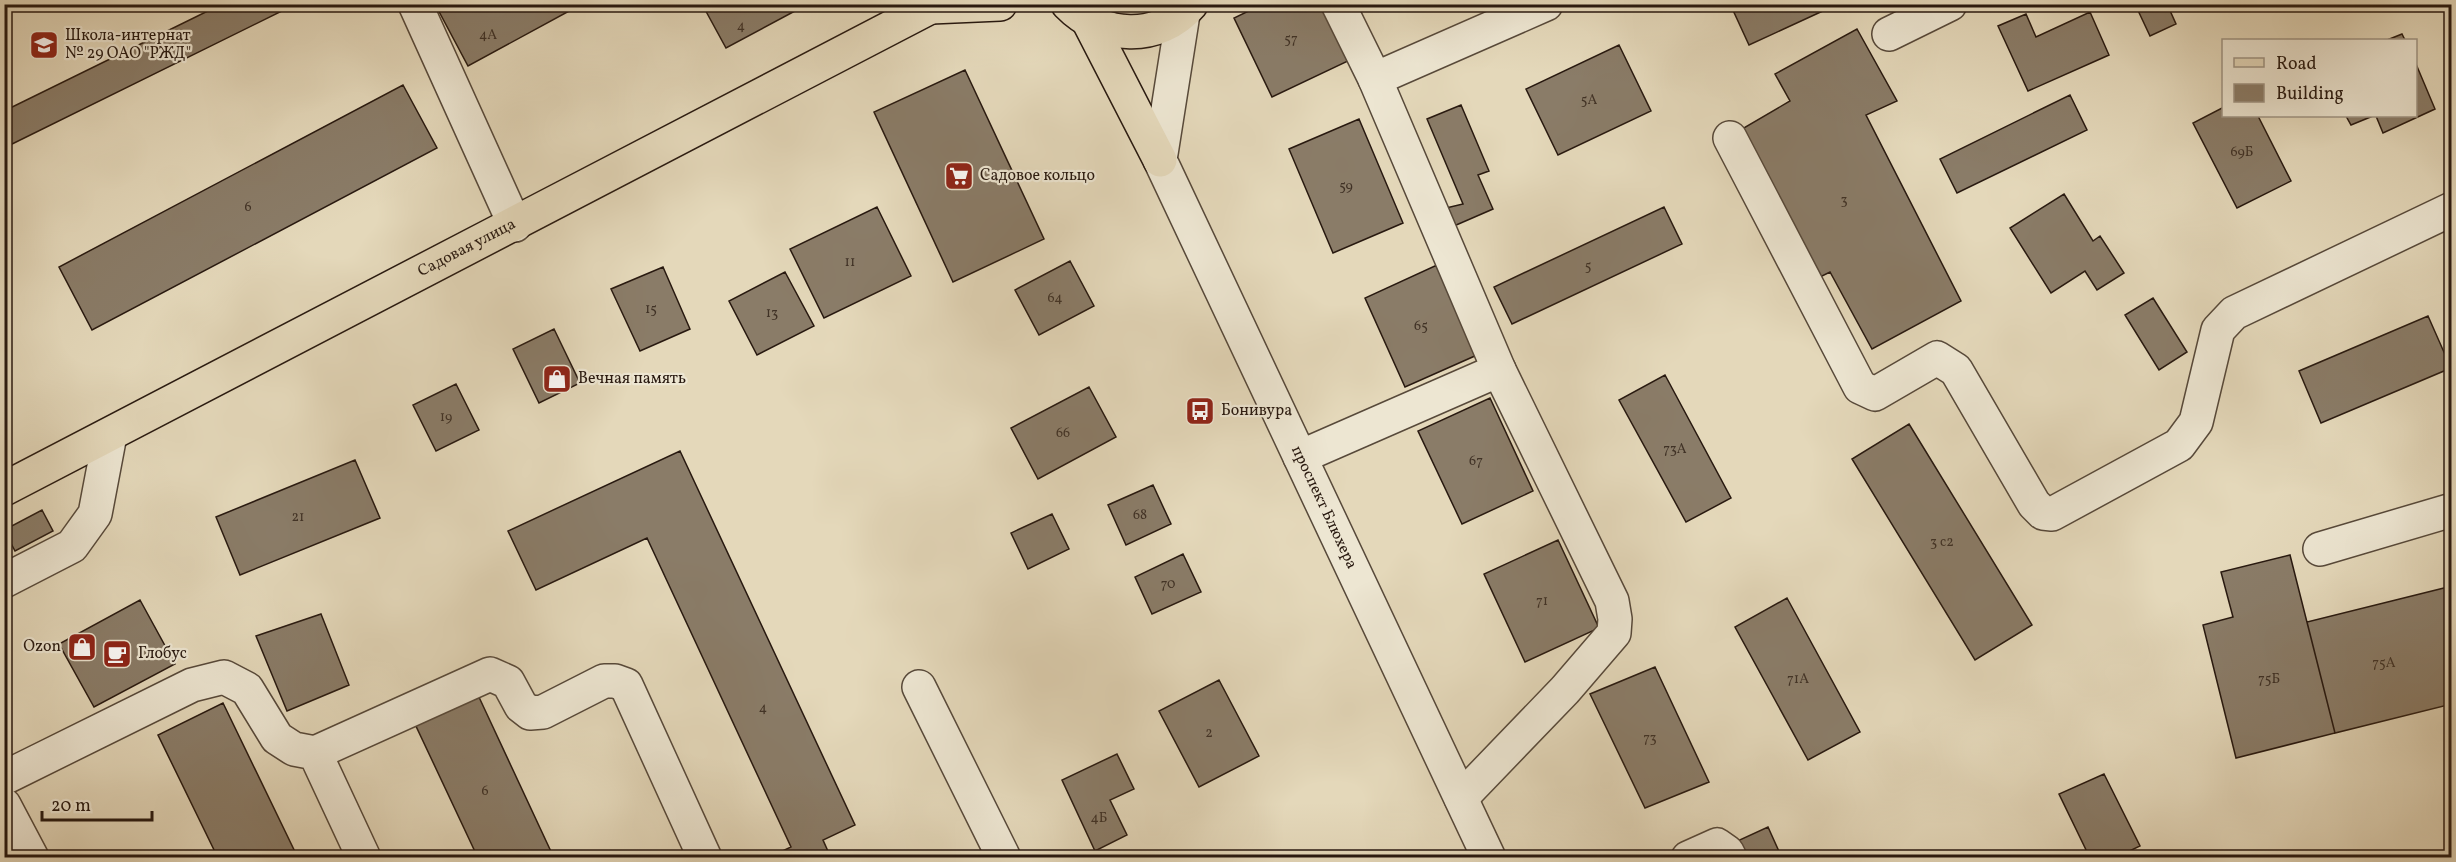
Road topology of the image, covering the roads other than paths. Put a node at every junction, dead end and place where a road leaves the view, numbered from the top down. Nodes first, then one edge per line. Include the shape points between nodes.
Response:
1 (415, 4) edge
2 (1000, 4) edge
3 (1338, 4) edge
4 (1546, 4) edge
5 (1950, 4) edge
6 (933, 6) edge
7 (1187, 9) edge
8 (1078, 13) edge
9 (1889, 34) dead end
10 (1375, 79) junction
11 (1730, 138) dead end
12 (1160, 159) junction
13 (2451, 210) edge
14 (515, 225) junction
15 (1499, 370) junction
16 (110, 435) junction
17 (1300, 457) junction
18 (4, 489) edge
19 (2451, 510) edge
20 (2320, 549) dead end
21 (4, 581) edge
22 (919, 687) dead end
23 (315, 753) junction
24 (4, 778) edge
25 (1461, 798) junction
26 (4, 805) edge
27 (32, 858) edge
28 (364, 858) edge
29 (705, 858) edge
30 (1004, 858) edge
31 (1489, 858) edge
32 (1688, 858) edge
33 (1730, 858) edge

1 - 14 street
2 - 6 main road
3 - 10 street
4 - 10 street
5 - 9 street
6 - 14 main road, Садовая улица
7 - 8 main road via 1162,27 1138,33 1112,31
7 - 12 street
8 - 12 main road
10 - 15 street
11 - 13 street via 1860,387 1875,394 1937,358 1956,370 2034,504 2043,513 2052,514 2179,445 2196,422 2218,330 2234,313
12 - 17 street, проспект Блюхера
14 - 16 main road, Садовая улица
15 - 17 street
15 - 25 street via 1612,601 1614,633
16 - 18 main road, Садовая улица
16 - 21 street via 95,514 72,546
17 - 25 street, проспект Блюхера
19 - 20 street
22 - 30 street
23 - 24 street via 294,749 277,738 247,689 224,677 192,685
23 - 28 street
23 - 29 street via 490,674 508,682 520,706 530,713 543,712 604,681 615,681 626,685
25 - 31 street, проспект Блюхера
26 - 27 street
32 - 33 street via 1717,845

